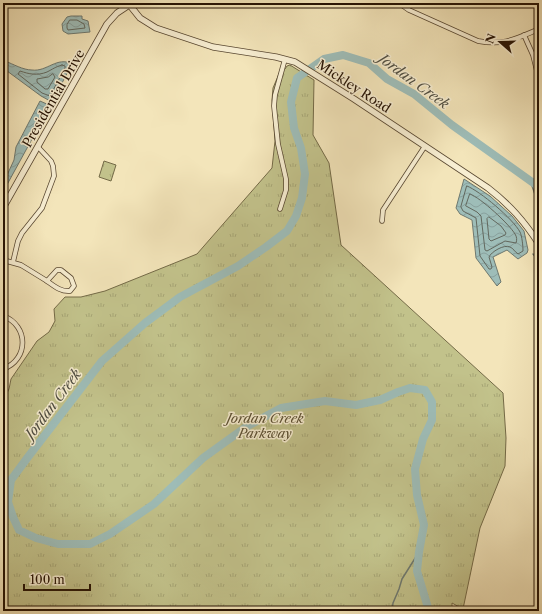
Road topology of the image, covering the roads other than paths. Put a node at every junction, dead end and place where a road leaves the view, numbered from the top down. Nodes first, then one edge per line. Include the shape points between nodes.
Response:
1 (399, 3) edge
2 (129, 4) edge
3 (539, 29) edge
4 (524, 35) junction
5 (285, 58) junction
6 (539, 79) edge
7 (425, 146) junction
8 (38, 147) junction
9 (3, 208) edge
10 (280, 210) dead end
11 (382, 221) dead end
12 (539, 244) edge
13 (3, 260) edge
14 (13, 262) junction
15 (47, 281) junction
16 (3, 316) edge
17 (3, 369) edge

1 - 4 street via 478,41 505,43
2 - 5 street, Mickley Road via 140,18 156,28 213,47
2 - 8 street, Presidential Drive via 116,13 107,24
3 - 4 street
4 - 6 street via 533,55
5 - 7 street, Mickley Road
5 - 10 street via 274,106 278,144 286,180
7 - 11 street via 383,210
7 - 12 street, Mickley Road via 503,200 528,226
8 - 9 street, Presidential Drive
8 - 14 street via 51,161 54,176 42,208 18,241
13 - 14 street
14 - 15 street via 27,267
15 - 15 street via 63,291 70,291 74,286 71,278 59,270
16 - 17 street via 19,327 23,342 18,358

